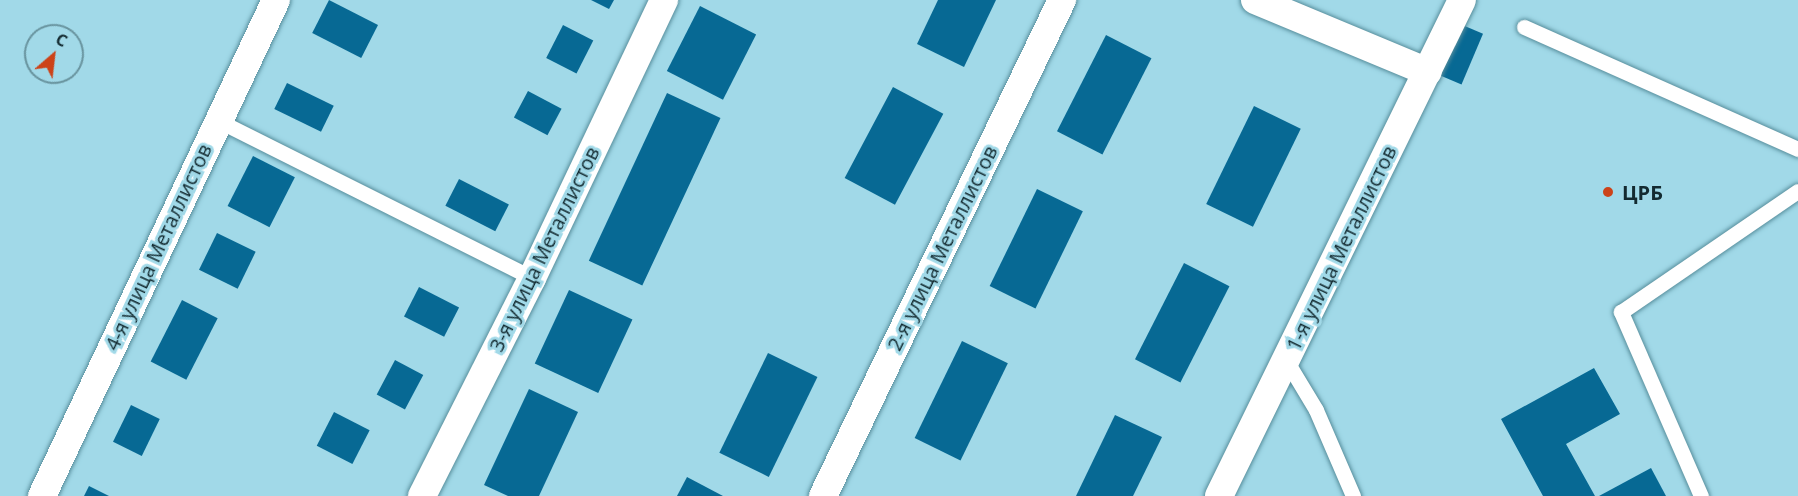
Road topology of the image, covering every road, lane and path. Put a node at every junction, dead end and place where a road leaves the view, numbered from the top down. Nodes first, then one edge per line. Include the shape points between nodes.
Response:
1 (276, 0) edge
2 (664, 0) edge
3 (1062, 0) edge
4 (1255, 0) edge
5 (1462, 0) edge
6 (1524, 27) dead end
7 (1428, 72) junction
8 (217, 120) junction
9 (1798, 148) edge
10 (1798, 191) edge
11 (532, 278) junction
12 (1286, 360) junction
13 (42, 496) edge
14 (422, 496) edge
15 (823, 496) edge
16 (1219, 496) edge
17 (1353, 496) edge
18 (1701, 496) edge

1 - 8 street, 4-я улица Металлистов
2 - 11 street, 3-я улица Металлистов
3 - 15 street, 2-я улица Металлистов
4 - 7 street
5 - 7 street, 1-я улица Металлистов
6 - 9 lane
7 - 12 street, 1-я улица Металлистов
8 - 11 lane
8 - 13 street, 4-я улица Металлистов
10 - 18 lane via 1621,312
11 - 14 street, 3-я улица Металлистов
12 - 16 street, 1-я улица Металлистов
12 - 17 lane via 1316,410

